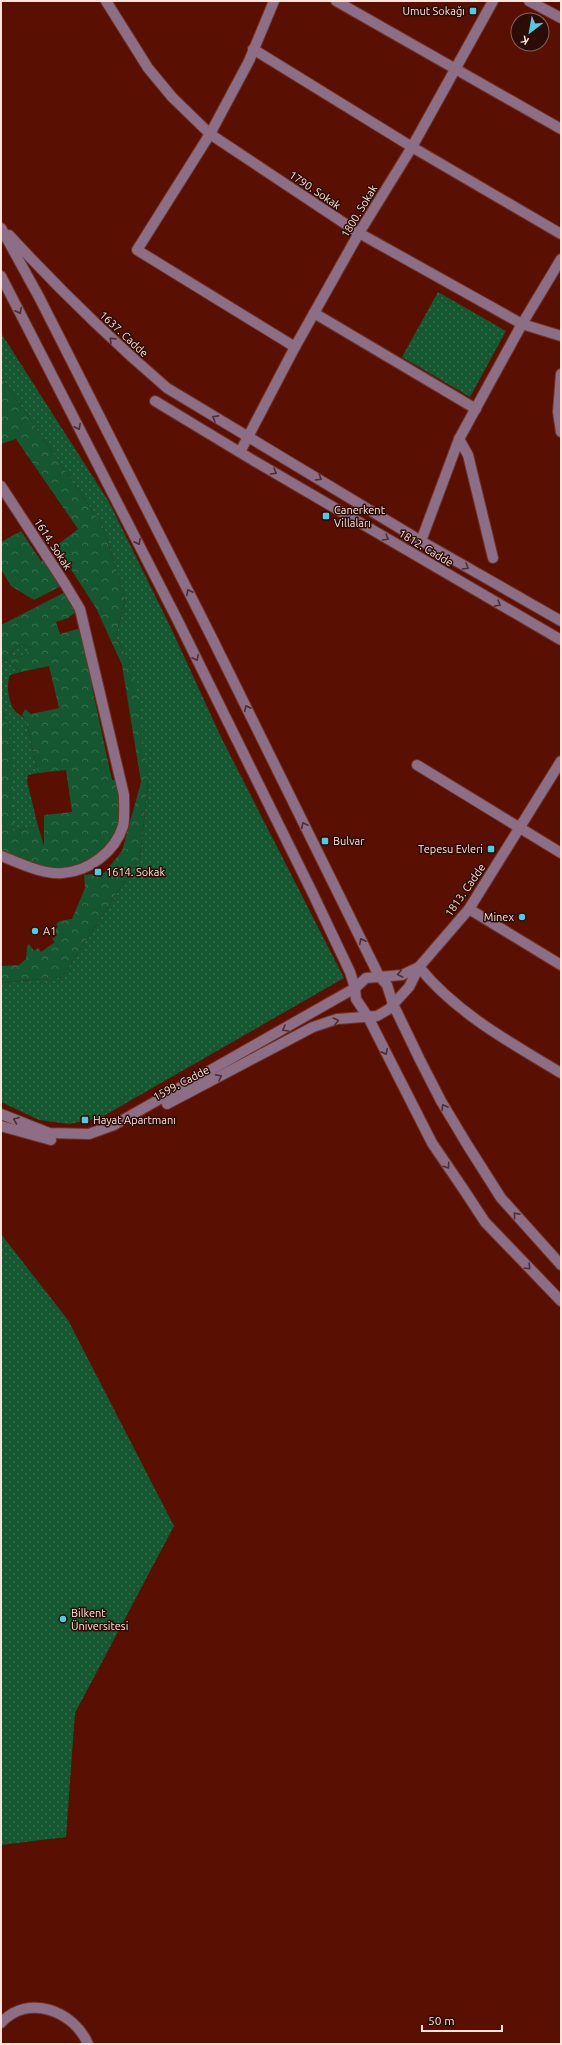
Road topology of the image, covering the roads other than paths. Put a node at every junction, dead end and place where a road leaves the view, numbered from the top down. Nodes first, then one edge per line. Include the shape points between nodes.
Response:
1 (106, 1) edge
2 (274, 1) edge
3 (336, 1) edge
4 (493, 1) edge
5 (529, 1) edge
6 (561, 18) edge
7 (253, 49) junction
8 (455, 70) junction
9 (561, 129) edge
10 (210, 134) junction
11 (412, 147) junction
12 (1, 227) edge
13 (359, 233) junction
14 (561, 234) edge
15 (561, 259) edge
16 (1, 276) edge
17 (314, 313) junction
18 (522, 324) junction
19 (561, 336) edge
20 (295, 347) junction
21 (561, 374) edge
22 (155, 401) dead end
23 (476, 408) junction
24 (561, 432) edge
25 (249, 436) junction
26 (458, 439) junction
27 (240, 452) junction
28 (1, 486) edge
29 (421, 541) junction
30 (493, 558) dead end
31 (561, 621) edge
32 (561, 640) edge
33 (561, 761) edge
34 (417, 765) dead end
35 (520, 828) junction
36 (561, 853) edge
37 (1, 856) edge
38 (469, 909) junction
39 (561, 965) edge
40 (419, 967) junction
41 (379, 976) junction
42 (355, 988) junction
43 (393, 1004) junction
44 (368, 1017) junction
45 (561, 1073) edge
46 (1, 1114) edge
47 (1, 1126) edge
48 (561, 1265) edge
49 (561, 1301) edge
50 (1, 2023) edge
51 (88, 2044) edge

1 - 10 street, 1790. Sokak via 148,68 172,97
2 - 7 street
3 - 8 street
4 - 8 street, 1800. Sokak
5 - 6 street
7 - 10 street
7 - 11 street
8 - 9 street
8 - 11 street, 1800. Sokak
10 - 13 street, 1790. Sokak
10 - 20 street via 137,250
11 - 13 street, 1800. Sokak
11 - 14 street
25 -> 12 street, 1637. Cadde via 161,384 66,296
41 -> 12 street via 211,636
13 - 17 street, 1800. Sokak
13 - 18 street, 1790. Sokak
15 - 18 street
16 -> 42 street via 177,619 313,894
17 - 20 street, 1800. Sokak
17 - 23 street
18 - 19 street, 1790. Sokak
18 - 23 street
20 - 25 street, 1800. Sokak
21 - 24 street via 558,412
22 - 27 street, 1812. Cadde
23 - 26 street
25 - 27 street, 1800. Sokak
25 -> 29 street, 1812. Cadde
26 - 29 street
26 - 30 street via 468,455
27 -> 32 street, 1812. Cadde
28 - 37 street, 1614. Sokak via 80,610 124,795 123,826 110,848 90,867 62,874 39,870
29 -> 31 street, 1812. Cadde
33 - 35 street, 1813. Cadde
34 - 35 street
35 - 36 street
35 - 38 street, 1813. Cadde
38 - 39 street
38 - 40 street, 1813. Cadde
40 -> 41 street, 1813. Cadde via 402,975
40 - 43 street, 1813. Cadde via 412,982
40 - 45 street via 466,1012
41 - 42 street via 366,978
41 - 43 street via 387,985
42 - 44 street via 356,999
42 -> 46 street, 1599. Cadde via 114,1126 89,1134 49,1133
43 - 44 street via 384,1014
48 -> 43 street via 501,1198 441,1101
47 -> 44 street, 1599. Cadde via 52,1140 88,1141 118,1130 313,1028 337,1020
44 -> 49 street via 432,1143 485,1222
50 - 51 street via 16,2012 27,2008 47,2009 58,2012 73,2022 84,2034

